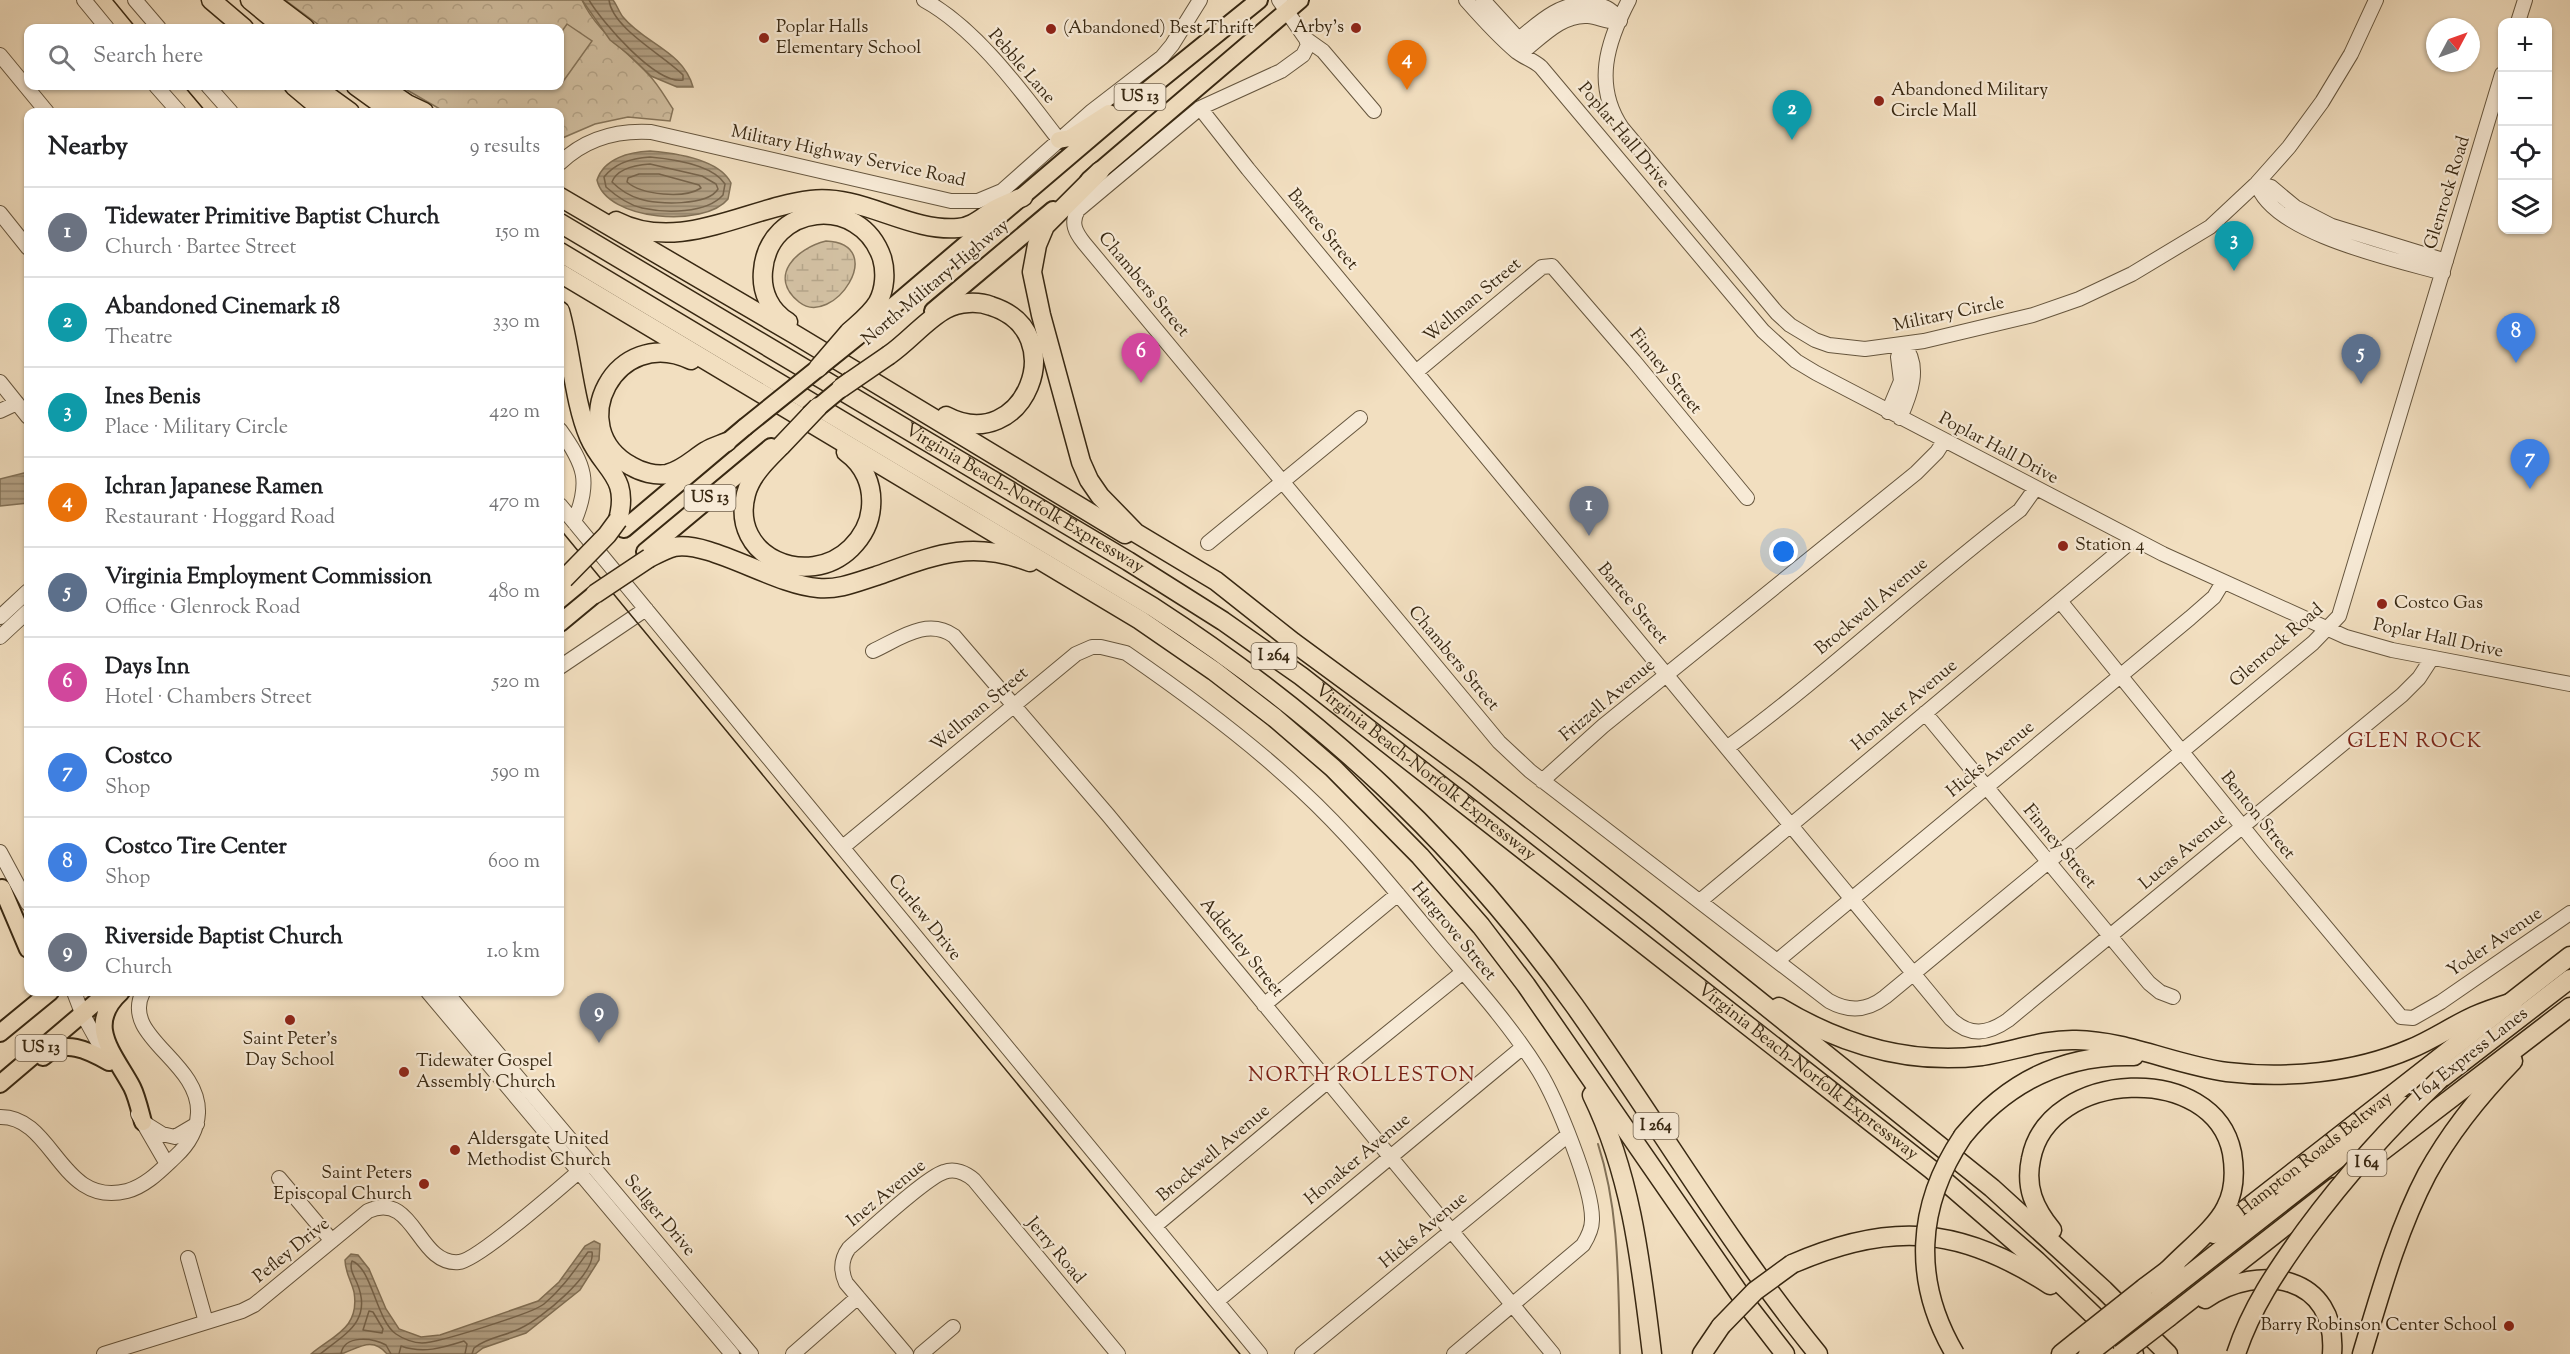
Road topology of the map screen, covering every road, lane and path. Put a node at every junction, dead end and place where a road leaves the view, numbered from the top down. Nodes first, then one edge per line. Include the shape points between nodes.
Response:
1 (84, 0) edge
2 (135, 0) edge
3 (203, 0) edge
4 (211, 0) edge
5 (250, 0) edge
6 (268, 0) edge
7 (924, 0) edge
8 (1200, 0) edge
9 (1259, 0) edge
10 (1300, 0) edge
11 (1466, 0) edge
12 (1483, 0) edge
13 (1629, 0) edge
14 (2376, 0) edge
15 (2524, 0) edge
16 (1283, 6) edge
17 (2519, 18) edge
18 (1620, 21) junction
19 (104, 24) edge
20 (156, 24) edge
21 (226, 24) edge
22 (239, 24) edge
23 (279, 24) edge
24 (300, 24) edge
25 (1306, 39) junction
26 (1521, 49) junction
27 (0, 55) edge
28 (24, 84) edge
29 (2498, 87) edge
30 (29, 90) edge
31 (160, 90) edge
32 (212, 90) edge
33 (299, 90) edge
34 (320, 90) edge
35 (362, 90) edge
36 (386, 90) edge
37 (1139, 97) junction
38 (44, 108) edge
39 (175, 108) edge
40 (227, 108) edge
41 (321, 108) edge
42 (344, 108) edge
43 (386, 108) edge
44 (414, 108) edge
45 (1200, 108) junction
46 (1374, 111) dead end
47 (1059, 140) junction
48 (564, 160) edge
49 (1100, 171) junction
50 (2258, 183) junction
51 (1023, 197) junction
52 (564, 199) edge
53 (564, 199) edge
54 (0, 213) edge
55 (564, 225) edge
56 (24, 243) edge
57 (564, 254) edge
58 (2444, 267) junction
59 (1555, 268) joint
60 (564, 275) edge
61 (564, 330) edge
62 (853, 334) junction
63 (1903, 344) junction
64 (887, 354) junction
65 (844, 364) junction
66 (818, 368) joint
67 (1416, 372) junction
68 (0, 382) edge
69 (740, 382) junction
70 (880, 386) junction
71 (841, 388) joint
72 (17, 403) junction
73 (818, 407) joint
74 (786, 408) junction
75 (0, 411) edge
76 (24, 412) edge
77 (1894, 415) junction
78 (1360, 418) dead end
79 (564, 437) edge
80 (1944, 441) junction
81 (727, 442) junction
82 (778, 445) junction
83 (1284, 482) junction
84 (2035, 489) junction
85 (1747, 498) dead end
86 (567, 514) edge
87 (621, 524) junction
88 (2134, 540) junction
89 (1208, 543) dead end
90 (647, 555) junction
91 (564, 579) edge
92 (2223, 582) junction
93 (596, 594) joint
94 (24, 595) edge
95 (1102, 596) junction
96 (2060, 601) junction
97 (646, 609) junction
98 (24, 614) edge
99 (0, 617) edge
100 (564, 620) edge
101 (1264, 620) junction
102 (2327, 628) junction
103 (0, 638) edge
104 (873, 651) dead end
105 (2432, 658) junction
106 (564, 665) edge
107 (1151, 670) joint
108 (1667, 674) junction
109 (2120, 676) junction
110 (2570, 684) edge
111 (1013, 705) junction
112 (1925, 713) junction
113 (1728, 747) junction
114 (2181, 752) junction
115 (1542, 781) junction
116 (1986, 788) junction
117 (1791, 825) junction
118 (2243, 827) junction
119 (843, 847) junction
120 (0, 852) edge
121 (2048, 862) junction
122 (0, 866) edge
123 (1, 887) edge
124 (1398, 894) junction
125 (24, 897) edge
126 (1852, 898) junction
127 (24, 899) edge
128 (1700, 901) junction
129 (2570, 913) edge
130 (24, 927) edge
131 (2110, 937) junction
132 (24, 940) edge
133 (2570, 956) edge
134 (1777, 961) junction
135 (1717, 968) junction
136 (1463, 972) junction
137 (1914, 973) junction
138 (2570, 979) edge
139 (28, 996) edge
140 (45, 996) edge
141 (67, 996) edge
142 (76, 996) edge
143 (103, 996) edge
144 (116, 996) edge
145 (142, 996) edge
146 (434, 996) edge
147 (448, 996) edge
148 (1885, 997) joint
149 (2173, 997) dead end
150 (2441, 1002) joint
151 (2513, 1002) junction
152 (1264, 1005) junction
153 (453, 1010) junction
154 (2566, 1010) edge
155 (82, 1013) junction
156 (2008, 1020) joint
157 (0, 1027) edge
158 (1559, 1032) junction
159 (0, 1033) edge
160 (1523, 1047) junction
161 (2175, 1061) junction
162 (109, 1062) junction
163 (2441, 1078) junction
164 (1327, 1082) junction
165 (0, 1084) edge
166 (0, 1091) edge
167 (547, 1110) junction
168 (0, 1117) edge
169 (536, 1119) junction
170 (143, 1122) junction
171 (197, 1124) junction
172 (1568, 1135) junction
173 (1390, 1157) junction
174 (167, 1164) junction
175 (585, 1167) junction
176 (963, 1173) joint
177 (279, 1178) dead end
178 (1155, 1226) junction
179 (1451, 1231) junction
180 (332, 1241) junction
181 (1740, 1247) junction
182 (188, 1258) dead end
183 (2168, 1270) junction
184 (2104, 1290) junction
185 (2150, 1294) junction
186 (858, 1297) junction
187 (1217, 1301) junction
188 (1513, 1306) junction
189 (2092, 1312) junction
190 (2171, 1315) junction
191 (206, 1322) junction
192 (953, 1327) dead end
193 (2084, 1350) edge
194 (104, 1354) edge
195 (732, 1354) edge
196 (751, 1354) edge
197 (793, 1354) edge
198 (906, 1354) edge
199 (921, 1354) edge
200 (1118, 1354) edge
201 (1260, 1354) edge
202 (1302, 1354) edge
203 (1454, 1354) edge
204 (1553, 1354) edge
205 (1652, 1354) edge
206 (1702, 1354) edge
207 (1785, 1354) edge
208 (1818, 1354) edge
209 (1832, 1354) edge
210 (1954, 1354) edge
211 (2061, 1354) edge
212 (2121, 1354) edge
213 (2134, 1354) edge
214 (2168, 1354) edge
215 (2236, 1354) edge
216 (2332, 1354) edge
217 (2360, 1354) edge

1 - 19 street
2 - 20 street
3 - 21 highway
4 - 22 highway
5 - 23 highway
6 - 24 highway
7 - 47 street, Pebble Lane via 981,47
8 - 47 street, Military Highway Service Road via 1162,57
9 - 37 main road, North Military Highway / US 13
10 - 16 main road, North Military Highway / US 13
11 - 26 street, Poplar Hall Drive
12 - 26 street, Poplar Hall Drive
13 - 18 street, Military Circle
14 - 50 street, Military Circle via 2351,54 2322,102
15 - 17 street
16 - 25 street
16 - 49 main road, North Military Highway / US 13
18 - 26 street via 1613,10 1605,7 1572,4 1554,11
18 - 63 street, Military Circle via 1608,50 1604,77 1613,116 1778,313 1801,332 1829,345 1865,349
25 - 45 street via 1305,52 1295,63
25 - 46 street via 1323,51
26 - 77 street, Poplar Hall Drive via 1541,67 1780,348 1816,373
27 - 28 street
29 - 58 street, Glenrock Road
30 - 38 street
31 - 39 street
32 - 40 street
33 - 41 highway
34 - 42 highway
35 - 43 highway
36 - 44 highway
37 - 47 main road via 1070,138
37 - 51 main road, North Military Highway / US 13
45 - 67 street, Bartee Street
45 - 83 street, Chambers Street via 1078,210 1074,228
47 - 48 street, Military Highway Service Road via 997,194 966,202 651,132 609,135 576,149
49 - 64 main road, North Military Highway / US 13
49 - 101 highway via 1045,226 1032,272 1081,462 1100,496 1122,521 1216,581
50 - 58 street via 2269,204 2321,236
50 - 63 street, Military Circle via 2210,227 2132,274 2079,299 2014,320
51 - 52 highway via 959,228 931,226 828,199 798,202 704,228 669,232 622,224
51 - 62 main road, North Military Highway / US 13
53 - 65 highway
54 - 56 street
55 - 189 highway, Virginia Beach-Norfolk Expressway / I 264 via 1077,530 1286,664 1908,1151
57 - 181 highway, Virginia Beach-Norfolk Expressway / I 264 via 1153,607 1231,660 1341,746 1404,806 1509,922 1573,1005
58 - 102 street, Glenrock Road via 2341,612
59 - 67 street, Wellman Street via 1542,267
59 - 85 street, Finney Street
60 - 69 highway
61 - 87 highway via 585,427 596,450 615,474
62 - 65 highway via 882,292 885,273 878,247 866,230 848,218 820,214 800,219 783,230 769,249 763,270 764,292 781,318
62 - 66 highway, bridge
63 - 77 street via 1911,356 1913,382
64 - 70 highway via 946,309 987,304 1021,324 1031,343 1034,375 1027,393 1010,412 979,424 951,419
64 - 71 highway, bridge
65 - 70 highway
66 - 81 main road, US 13, bridge
67 - 108 street, Bartee Street
68 - 72 street
69 - 74 highway
69 - 81 highway via 680,354 656,353 637,357 619,368 602,397 600,419 606,441 618,457 636,469 667,474
70 - 101 highway
71 - 73 main road, bridge
72 - 75 street
72 - 76 street
73 - 82 highway, bridge
74 - 82 highway via 849,454 870,483 871,513 861,536 846,553 826,564 806,568 782,564 759,549 748,531 744,508 749,484
74 - 95 highway
77 - 80 street, Poplar Hall Drive
78 - 83 street
79 - 86 street via 582,470 584,499
80 - 84 street, Poplar Hall Drive
80 - 108 street, Frizzell Avenue via 1916,473
81 - 87 main road, US 13
82 - 90 main road, US 13
83 - 89 street
83 - 115 street, Chambers Street via 1499,742
84 - 88 street, Poplar Hall Drive
84 - 113 street, Brockwell Avenue via 2019,510
86 - 97 street, Curlew Drive
87 - 91 highway, bridge
88 - 92 street, Poplar Hall Drive
88 - 96 street, Honaker Avenue
90 - 93 highway, bridge
90 - 95 highway via 675,547 694,547 787,583 820,589 850,585 946,553 986,551 1029,561
92 - 102 street, Poplar Hall Drive
92 - 109 street, Hicks Avenue via 2214,597
93 - 100 main road
94 - 99 street
95 - 158 highway via 1177,644 1250,698 1355,790 1406,840 1475,919
96 - 109 street, Benton Street
96 - 112 street, Honaker Avenue
97 - 106 street
97 - 119 street, Curlew Drive
98 - 103 street
101 - 135 highway via 1474,775
102 - 105 street, Poplar Hall Drive via 2367,644
102 - 114 street, Glenrock Road
104 - 111 street, Adderley Street via 920,629 946,631
105 - 110 street, Poplar Hall Drive
105 - 118 street, Lucas Avenue via 2402,695
107 - 111 street, Wellman Street via 1119,650 1092,647 1076,654
107 - 124 street, Hargrove Street via 1287,777
108 - 113 street, Bartee Street
108 - 115 street, Frizzell Avenue
109 - 114 street, Benton Street
109 - 116 street, Hicks Avenue
111 - 119 street, Wellman Street
111 - 152 street, Adderley Street
112 - 116 street, Finney Street
112 - 117 street, Honaker Avenue
113 - 117 street, Bartee Street
114 - 118 street, Benton Street
114 - 121 street, Glenrock Road
115 - 128 street, Chambers Street
116 - 121 street, Finney Street
116 - 126 street, Hicks Avenue
117 - 126 street, Bartee Street
117 - 128 street, Honaker Avenue
118 - 131 street, Lucas Avenue
118 - 150 street, Benton Street via 2401,1017 2413,1018
119 - 178 street, Curlew Drive
120 - 125 street
121 - 131 street, Finney Street
121 - 137 street, Glenrock Road
122 - 127 street
123 - 130 street
123 - 132 main road
124 - 136 street, Hargrove Street
124 - 152 street
126 - 134 street, Hicks Avenue
126 - 137 street, Bartee Street
128 - 134 street, Chambers Street
129 - 150 street, Yoder Avenue
131 - 149 street, Finney Street via 2149,983
131 - 156 street, Lucas Avenue
133 - 151 highway, Hampton Roads Beltway / I 64
134 - 148 street, Chambers Street via 1838,1006 1860,1009
135 - 161 highway via 1822,1030 1888,1053 1954,1059 2054,1040 2075,1040 2108,1042
135 - 184 highway via 1978,1176
136 - 160 street, Hargrove Street
136 - 164 street, Brockwell Avenue
137 - 148 street, Glenrock Road
137 - 156 street, Bartee Street via 1951,1019 1964,1029 1986,1032
138 - 163 highway, I 64 Express Lanes
139 - 157 main road
140 - 159 main road, US 13
141 - 155 street
142 - 155 street
143 - 155 main road, US 13
144 - 170 main road via 109,1002 103,1028 105,1040 133,1090
145 - 171 street via 141,1022 193,1086
146 - 153 street, Sellger Drive
147 - 153 street, Sellger Drive
151 - 161 highway via 2476,1015 2409,1050 2358,1065 2260,1074 2212,1070
151 - 183 highway, Hampton Roads Beltway / I 64
152 - 164 street, Adderley Street
153 - 167 street, Sellger Drive
153 - 169 street, Sellger Drive
154 - 190 highway, Hampton Roads Beltway / I 64
154 - 217 highway via 2498,1077 2442,1150 2416,1196
155 - 162 street
155 - 165 main road, US 13
158 - 205 highway via 1599,1111 1625,1181 1640,1249
158 - 207 highway
160 - 172 street, Hargrove Street via 1541,1074
160 - 173 street, Honaker Avenue
161 - 210 highway, bridge via 2110,1056 2053,1067 2004,1094 1963,1136 1934,1190 1924,1254 1934,1310
162 - 166 main road via 84,1050 57,1047
162 - 170 street
163 - 185 highway, I 64 Express Lanes, bridge
163 - 215 highway, bridge via 2376,1142 2300,1239 2263,1292
164 - 173 street, Adderley Street
164 - 178 street, Brockwell Avenue
167 - 169 street
167 - 175 street, Sellger Drive
168 - 174 street via 16,1119 30,1127 70,1174 94,1190 127,1191 149,1180
169 - 175 street, Sellger Drive
170 - 171 street via 175,1137
170 - 174 street
171 - 174 street via 184,1148
172 - 179 street, Hicks Avenue
172 - 188 street, Hargrove Street via 1586,1185 1591,1226 1583,1245
173 - 179 street, Adderley Street
173 - 187 street, Honaker Avenue
175 - 180 street, Pefley Drive via 467,1261 451,1262 438,1256 402,1214 390,1207 368,1211
175 - 195 street, Sellger Drive
175 - 196 street, Sellger Drive
176 - 186 street, Inez Avenue via 942,1172 849,1248 842,1261 843,1277
176 - 200 street, Jerry Road via 974,1180
177 - 180 street
178 - 187 street, Curlew Drive
179 - 188 street, Adderley Street
179 - 202 street, Hicks Avenue
180 - 191 street, Pefley Drive via 254,1305
181 - 208 highway, Virginia Beach-Norfolk Expressway / I 264
181 - 209 highway
182 - 191 street
183 - 184 highway via 2227,1206 2234,1176 2228,1139 2208,1112 2178,1095 2136,1088 2102,1092 2063,1108 2049,1120 2036,1140 2029,1177 2038,1211
183 - 185 highway, Hampton Roads Beltway / I 64
184 - 214 highway
185 - 193 highway, Hampton Roads Beltway / I 64, bridge
186 - 197 street
186 - 198 street
187 - 201 street, Curlew Drive
188 - 203 street
188 - 204 street, Adderley Street
189 - 206 highway, bridge via 2004,1257 1950,1240 1920,1236 1862,1240 1792,1264 1755,1291 1721,1326
189 - 213 highway, Virginia Beach-Norfolk Expressway / I 264
190 - 212 highway, Hampton Roads Beltway / I 64, bridge
190 - 216 highway via 2240,1283 2281,1279 2302,1288 2321,1305 2331,1326
191 - 194 street, Pefley Drive
192 - 199 street
193 - 211 highway, Hampton Roads Beltway / I 64

